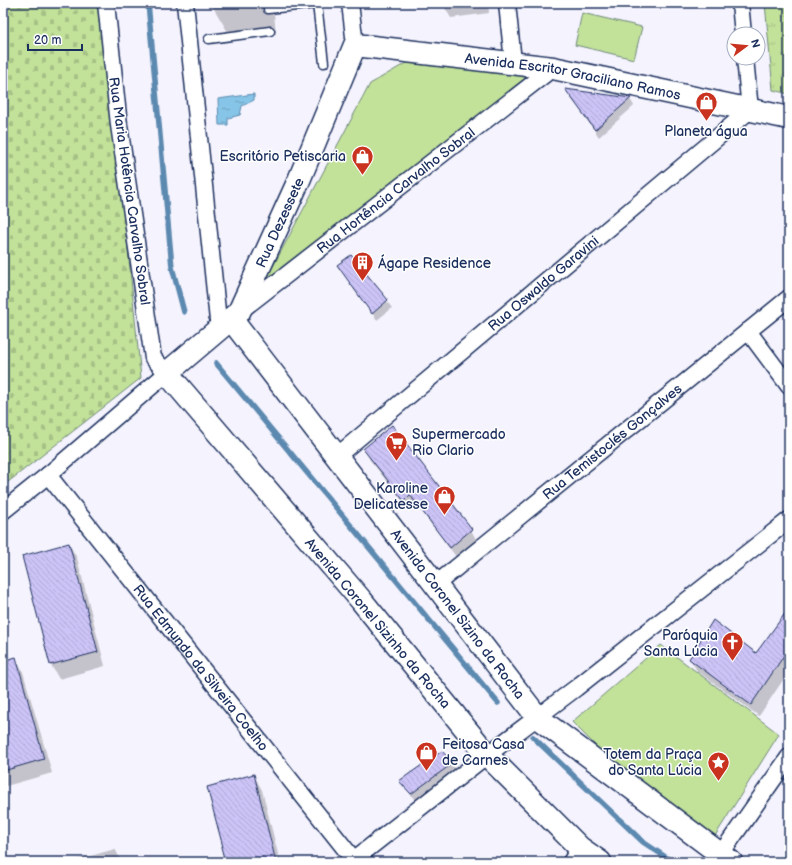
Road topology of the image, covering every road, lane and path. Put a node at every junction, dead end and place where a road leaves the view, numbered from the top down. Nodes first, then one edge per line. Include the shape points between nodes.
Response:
1 (106, 3) edge
2 (185, 3) edge
3 (317, 3) edge
4 (350, 3) edge
5 (507, 3) edge
6 (740, 3) edge
7 (268, 9) dead end
8 (742, 26) edge
9 (270, 31) dead end
10 (209, 39) dead end
11 (355, 45) junction
12 (512, 62) junction
13 (324, 63) dead end
14 (746, 66) edge
15 (553, 68) junction
16 (750, 110) junction
17 (789, 118) edge
18 (789, 298) edge
19 (229, 320) junction
20 (748, 332) junction
21 (166, 373) junction
22 (789, 386) edge
23 (337, 456) junction
24 (48, 476) junction
25 (3, 511) edge
26 (789, 520) edge
27 (435, 585) junction
28 (538, 718) junction
29 (487, 755) junction
30 (789, 757) edge
31 (576, 855) edge
32 (726, 859) edge
33 (353, 861) edge
34 (600, 862) edge

1 - 21 street, Rua Maria Hotência Carvalho Sobral via 119,125 153,358
2 - 19 street
3 - 7 lane
3 - 13 lane
4 - 11 street
5 - 12 street
6 - 8 street
9 - 10 lane
11 - 12 street, Avenida Escritor Graciliano Ramos
11 - 19 street, Rua Dezessete via 301,173
12 - 15 street, Avenida Escritor Graciliano Ramos
14 - 16 street
15 - 16 street, Avenida Escritor Graciliano Ramos
15 - 19 street, Rua Hortência Carvalho Sobral
16 - 17 street, Avenida Escritor Graciliano Ramos
16 - 23 street, Rua Oswaldo Garavini
18 - 20 street, Rua Temistoclés Gonçalves
19 - 21 street, Rua Dezessete
19 - 23 street, Avenida Coronel Sizino da Rocha
20 - 22 street
20 - 27 street, Rua Temistoclés Gonçalves
21 - 24 street
21 - 29 street, Avenida Coronel Sizinho da Rocha via 361,600
23 - 27 street, Avenida Coronel Sizino da Rocha
24 - 25 street
24 - 33 street, Rua Edmundo da Silveira Coelho
26 - 28 street
27 - 28 street, Avenida Coronel Sizino da Rocha
28 - 29 street
28 - 32 street, Avenida Coronel Sizino da Rocha
29 - 31 street, Avenida Coronel Sizinho da Rocha
29 - 33 street
30 - 32 street
31 - 34 street, Avenida Coronel Sizinho da Rocha

